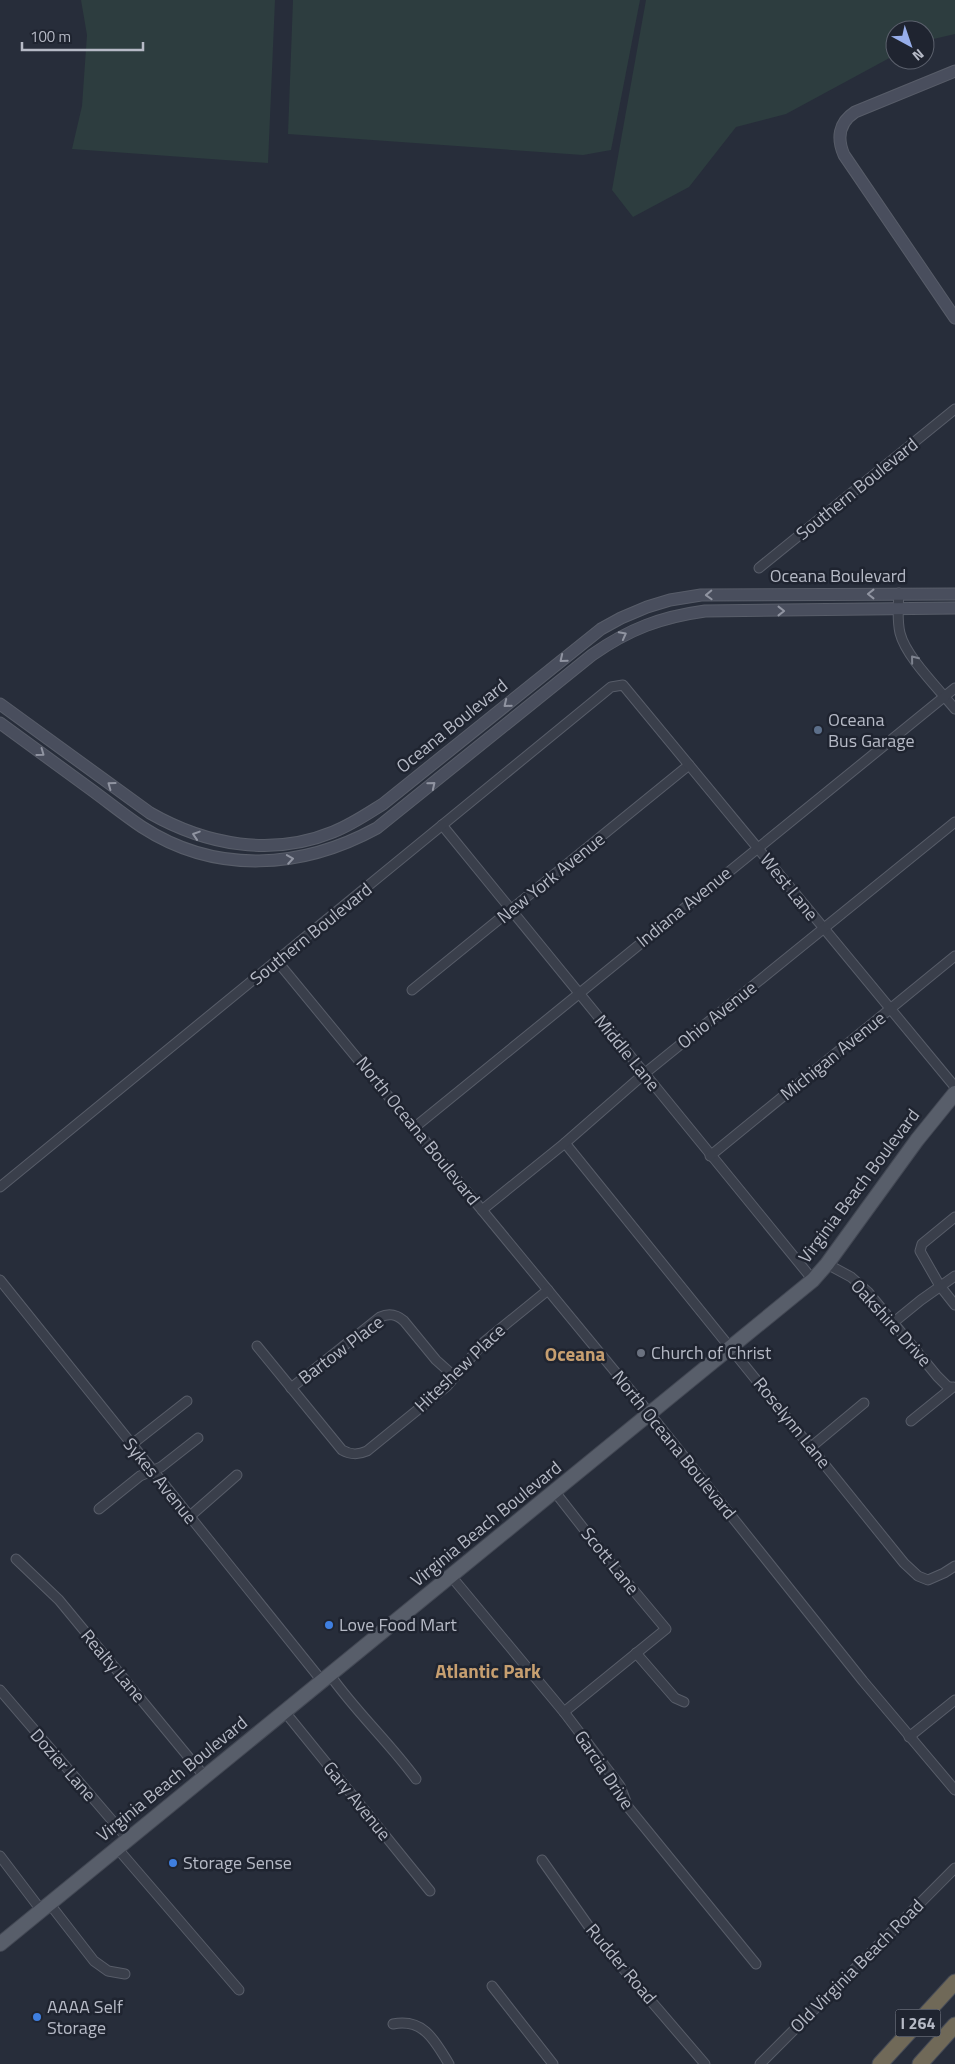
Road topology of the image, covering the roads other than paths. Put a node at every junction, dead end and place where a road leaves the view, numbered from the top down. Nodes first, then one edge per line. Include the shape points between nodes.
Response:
1 (955, 71) edge
2 (955, 318) edge
3 (955, 410) edge
4 (759, 568) dead end
5 (899, 593) junction
6 (955, 594) edge
7 (955, 608) edge
8 (898, 610) junction
9 (623, 685) joint
10 (955, 688) edge
11 (945, 696) junction
12 (0, 704) edge
13 (955, 709) edge
14 (12, 712) junction
15 (1, 724) edge
16 (689, 765) junction
17 (955, 822) edge
18 (442, 826) junction
19 (243, 845) junction
20 (757, 848) junction
21 (241, 860) junction
22 (510, 911) junction
23 (823, 929) junction
24 (955, 956) edge
25 (278, 961) junction
26 (412, 990) dead end
27 (578, 993) junction
28 (890, 1010) junction
29 (644, 1074) junction
30 (955, 1087) edge
31 (955, 1093) edge
32 (415, 1127) junction
33 (565, 1143) junction
34 (710, 1156) junction
35 (0, 1187) edge
36 (482, 1210) junction
37 (955, 1217) edge
38 (827, 1264) junction
39 (955, 1276) edge
40 (0, 1280) edge
41 (813, 1280) junction
42 (940, 1286) junction
43 (548, 1290) junction
44 (955, 1305) edge
45 (894, 1322) junction
46 (256, 1346) dead end
47 (731, 1348) junction
48 (454, 1377) junction
49 (953, 1386) edge
50 (291, 1388) junction
51 (187, 1401) dead end
52 (864, 1403) dead end
53 (650, 1414) junction
54 (911, 1421) dead end
55 (198, 1438) dead end
56 (131, 1444) junction
57 (811, 1447) junction
58 (153, 1471) junction
59 (237, 1475) dead end
60 (555, 1492) junction
61 (99, 1509) dead end
62 (190, 1517) junction
63 (16, 1559) dead end
64 (955, 1566) edge
65 (451, 1576) junction
66 (636, 1653) junction
67 (326, 1678) junction
68 (0, 1690) edge
69 (955, 1700) edge
70 (684, 1702) dead end
71 (285, 1712) junction
72 (564, 1712) junction
73 (909, 1738) junction
74 (205, 1777) junction
75 (416, 1779) dead end
76 (955, 1790) edge
77 (123, 1844) junction
78 (0, 1856) edge
79 (542, 1860) dead end
80 (955, 1868) edge
81 (430, 1891) dead end
82 (45, 1907) junction
83 (0, 1944) edge
84 (756, 1964) dead end
85 (125, 1974) dead end
86 (955, 1982) edge
87 (492, 1986) dead end
88 (239, 1990) dead end
89 (393, 2024) dead end
90 (955, 2025) edge
91 (449, 2064) edge
92 (553, 2064) edge
93 (705, 2064) edge
94 (760, 2064) edge
95 (880, 2064) edge
96 (920, 2064) edge

1 - 2 main road via 855,112 840,131 839,142 844,155
3 - 4 street, Southern Boulevard
5 - 6 main road, Oceana Boulevard
5 - 8 street
5 -> 19 main road, Oceana Boulevard via 701,595 646,607 621,618 583,642 383,804 360,819 307,840 265,846
7 - 8 main road, Oceana Boulevard
11 -> 8 street via 906,650
21 -> 8 main road, Oceana Boulevard via 269,862 314,854 377,828 592,655 610,642 649,623 678,614 705,611
9 - 16 street, West Lane
9 - 18 street, Southern Boulevard via 610,687
10 - 11 street, Indiana Avenue
11 - 13 street
11 - 20 street, Indiana Avenue
12 - 14 main road, Oceana Boulevard
14 - 15 main road
19 -> 14 main road, Oceana Boulevard via 201,837 150,814
15 -> 21 main road, Oceana Boulevard via 142,827 208,855
16 - 20 street, West Lane
16 - 22 street, New York Avenue
17 - 23 street, Ohio Avenue
18 - 22 street, Middle Lane
18 - 25 street, Southern Boulevard
19 - 21 main road
20 - 23 street, West Lane
20 - 27 street, Indiana Avenue
22 - 26 street, New York Avenue
22 - 27 street, Middle Lane
23 - 28 street, West Lane
23 - 29 street, Ohio Avenue
24 - 28 street, Michigan Avenue
25 - 32 street, North Oceana Boulevard
25 - 35 street, Southern Boulevard
27 - 29 street, Middle Lane
27 - 32 street, Indiana Avenue
28 - 30 street, West Lane
28 - 34 street, Michigan Avenue
29 - 33 street, Ohio Avenue
29 - 34 street, Middle Lane
31 - 38 main road, Virginia Beach Boulevard
32 - 36 street, North Oceana Boulevard
33 - 36 street, Ohio Avenue
33 - 47 street, Roselynn Lane
34 - 41 street, Middle Lane
36 - 43 street, North Oceana Boulevard
37 - 42 street via 920,1247
38 - 41 main road, Virginia Beach Boulevard
38 - 45 street, Oakshire Drive via 858,1282
39 - 42 street
40 - 56 street, Sykes Avenue
41 - 47 main road, Virginia Beach Boulevard
42 - 44 street
42 - 45 street
43 - 48 street, Hiteshew Place via 484,1342
43 - 53 street, North Oceana Boulevard
45 - 49 street, Oakshire Drive via 937,1376 947,1386
46 - 50 street
47 - 53 main road, Virginia Beach Boulevard
47 - 57 street, Roselynn Lane
48 - 50 street, Bartow Place via 404,1321 389,1314 380,1317
48 - 50 street, Hiteshew Place via 443,1390 360,1454 342,1450
49 - 54 street
51 - 56 street
52 - 57 street
53 - 60 main road, Virginia Beach Boulevard
53 - 73 street, North Oceana Boulevard
55 - 58 street
56 - 58 street, Sykes Avenue
57 - 64 street, Roselynn Lane via 918,1576 933,1579
58 - 61 street via 140,1476
58 - 62 street, Sykes Avenue
59 - 62 street
60 - 65 main road, Virginia Beach Boulevard
60 - 66 street, Scott Lane via 666,1629
62 - 67 street, Sykes Avenue
63 - 74 street, Realty Lane via 59,1600
65 - 67 main road, Virginia Beach Boulevard
65 - 72 street, Garcia Drive
66 - 70 street via 675,1698
66 - 72 street
67 - 71 main road, Virginia Beach Boulevard
67 - 75 street, Sykes Avenue
68 - 77 street, Dozier Lane
69 - 73 street
71 - 74 main road, Virginia Beach Boulevard
71 - 81 street, Gary Avenue
72 - 84 street, Garcia Drive via 620,1786 628,1807
73 - 76 street, North Oceana Boulevard
74 - 77 main road, Virginia Beach Boulevard
77 - 82 main road, Virginia Beach Boulevard
77 - 88 street, Dozier Lane
78 - 82 street
79 - 93 street, Rudder Road via 597,1938
80 - 94 street, Old Virginia Beach Road
82 - 83 main road, Virginia Beach Boulevard
82 - 85 street via 94,1961 108,1971
86 - 95 highway, I 264
87 - 92 street
89 - 91 street via 408,2023 420,2028 438,2046
90 - 96 highway, I 264

